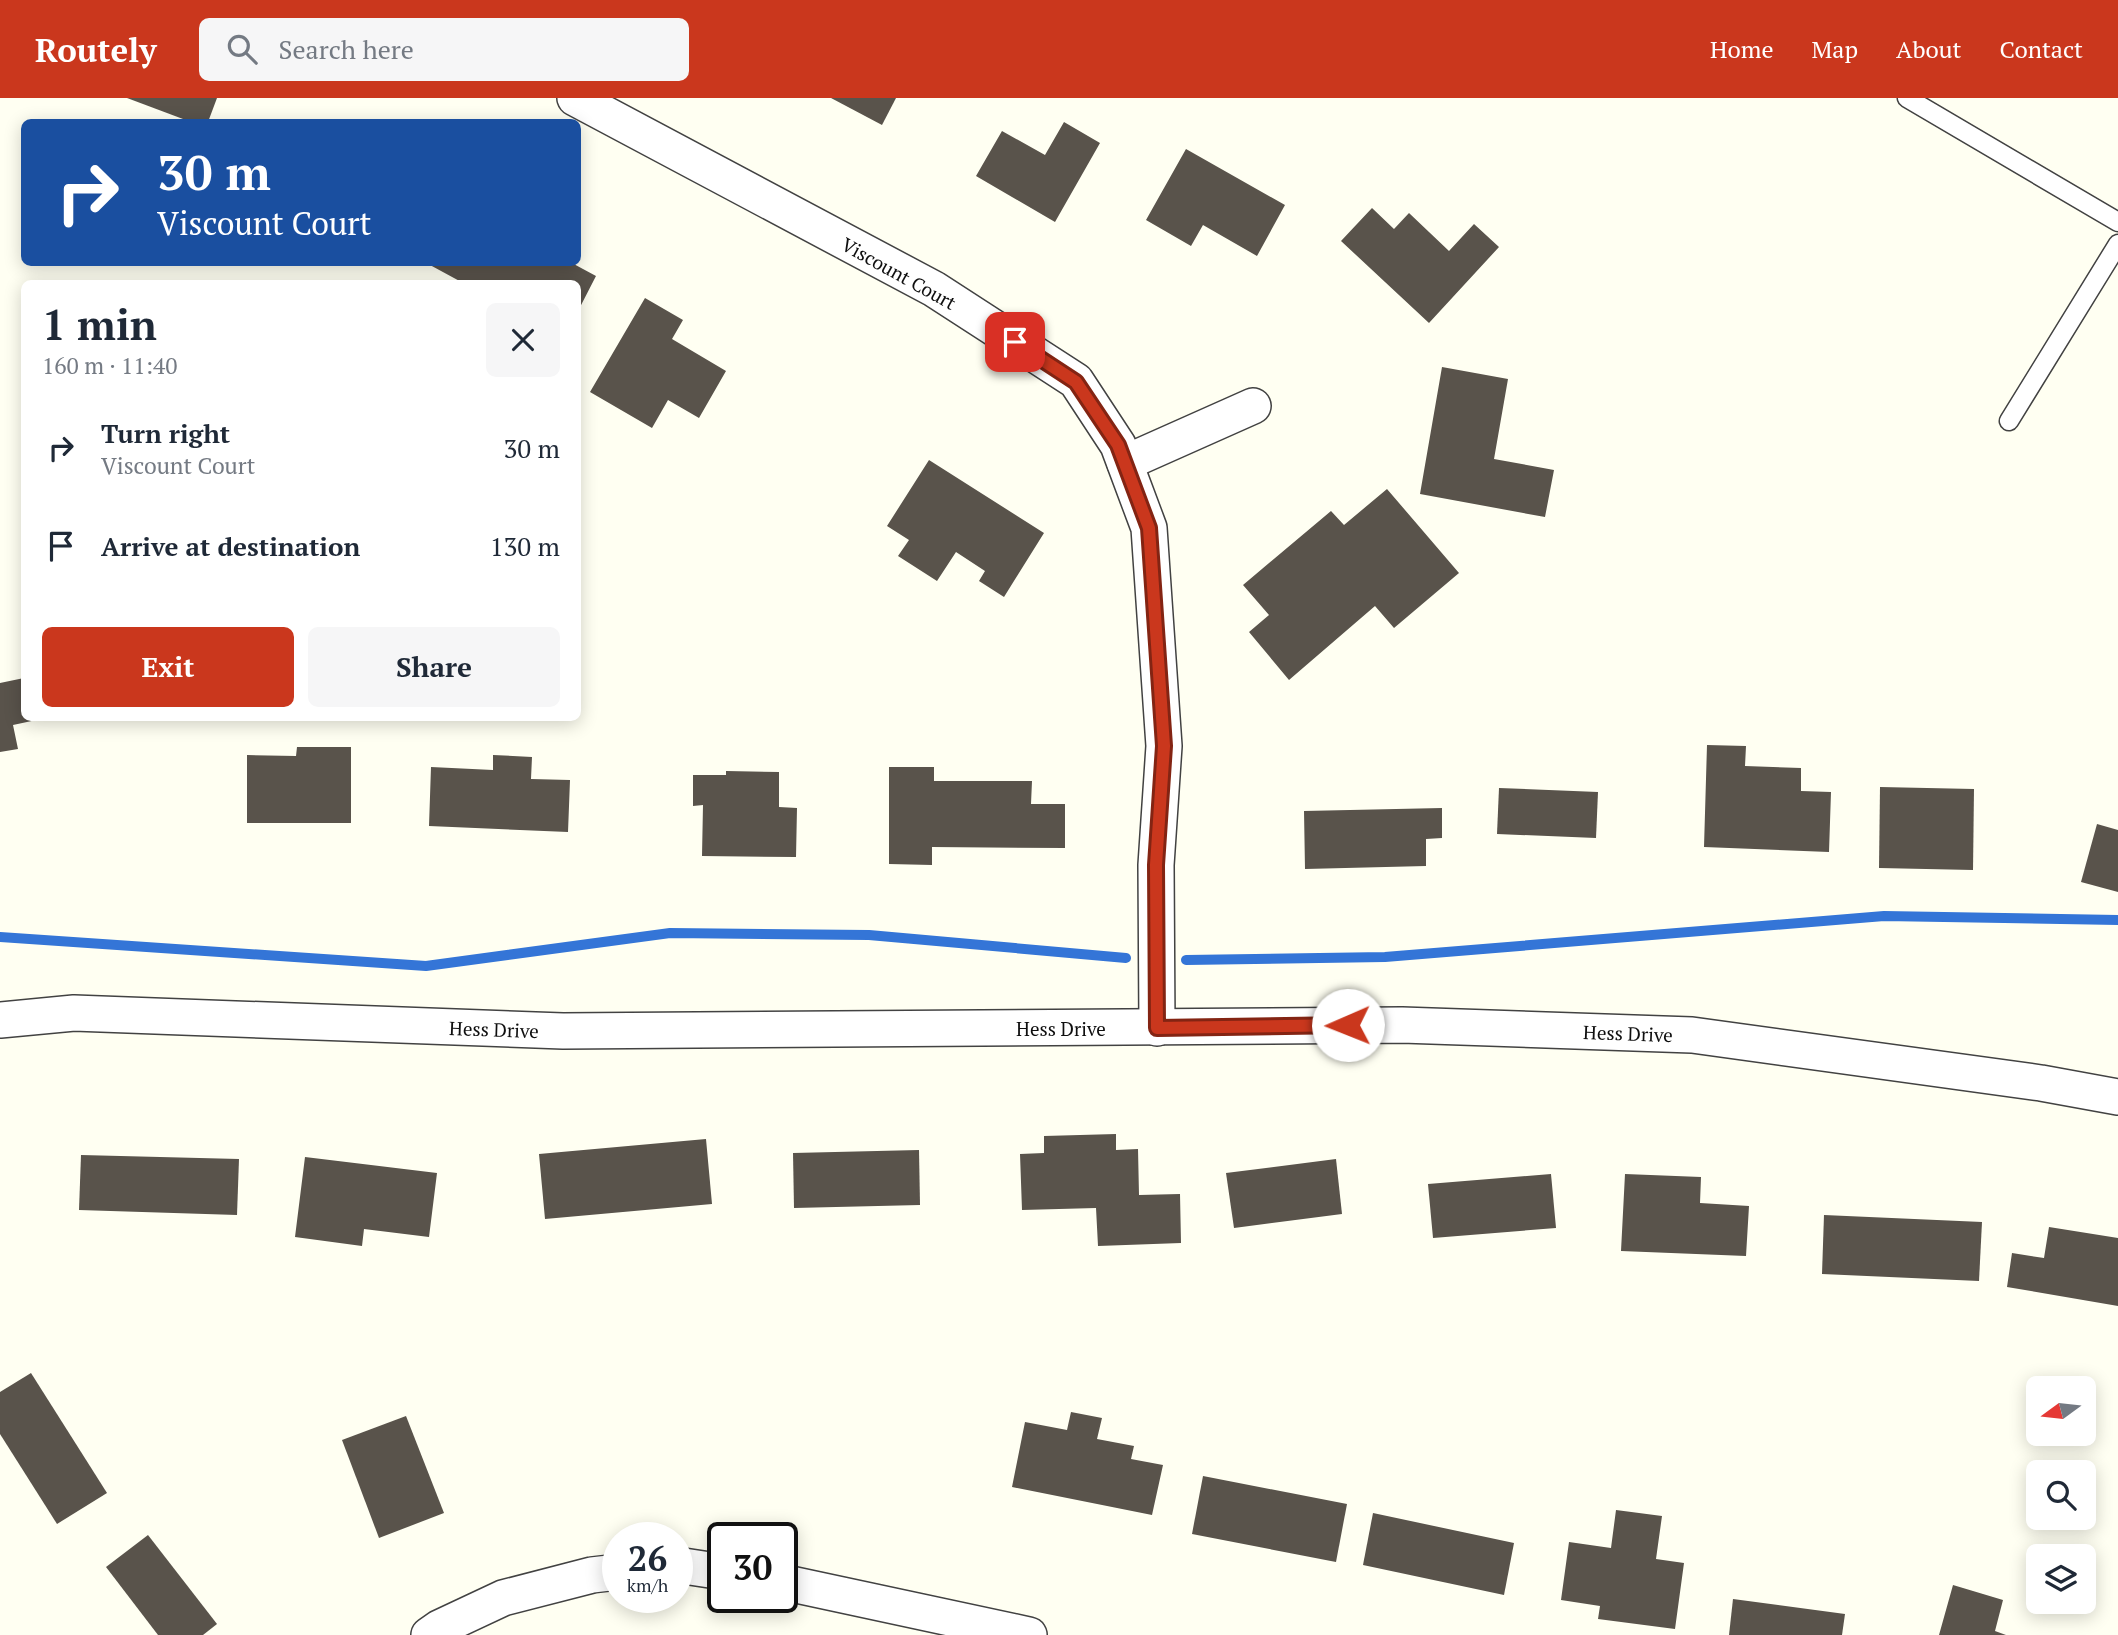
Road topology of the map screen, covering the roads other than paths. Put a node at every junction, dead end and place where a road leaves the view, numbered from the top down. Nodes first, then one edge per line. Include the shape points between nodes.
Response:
1 (575, 98) edge
2 (1908, 98) edge
3 (2118, 222) edge
4 (2118, 244) edge
5 (1253, 406) dead end
6 (2009, 421) dead end
7 (1125, 463) junction
8 (0, 1020) edge
9 (1157, 1028) junction
10 (2118, 1097) edge
11 (602, 1574) edge
12 (798, 1585) edge
13 (429, 1635) edge
14 (1029, 1635) edge

1 - 7 street, Viscount Court via 934,289 1076,382
2 - 3 lane
4 - 6 lane
5 - 7 street
7 - 9 street, Viscount Court via 1149,528 1164,746 1156,865
8 - 9 street, Hess Drive via 74,1013 563,1031
9 - 10 street, Hess Drive via 1402,1025 1692,1035
11 - 13 street via 503,1598
12 - 14 street

